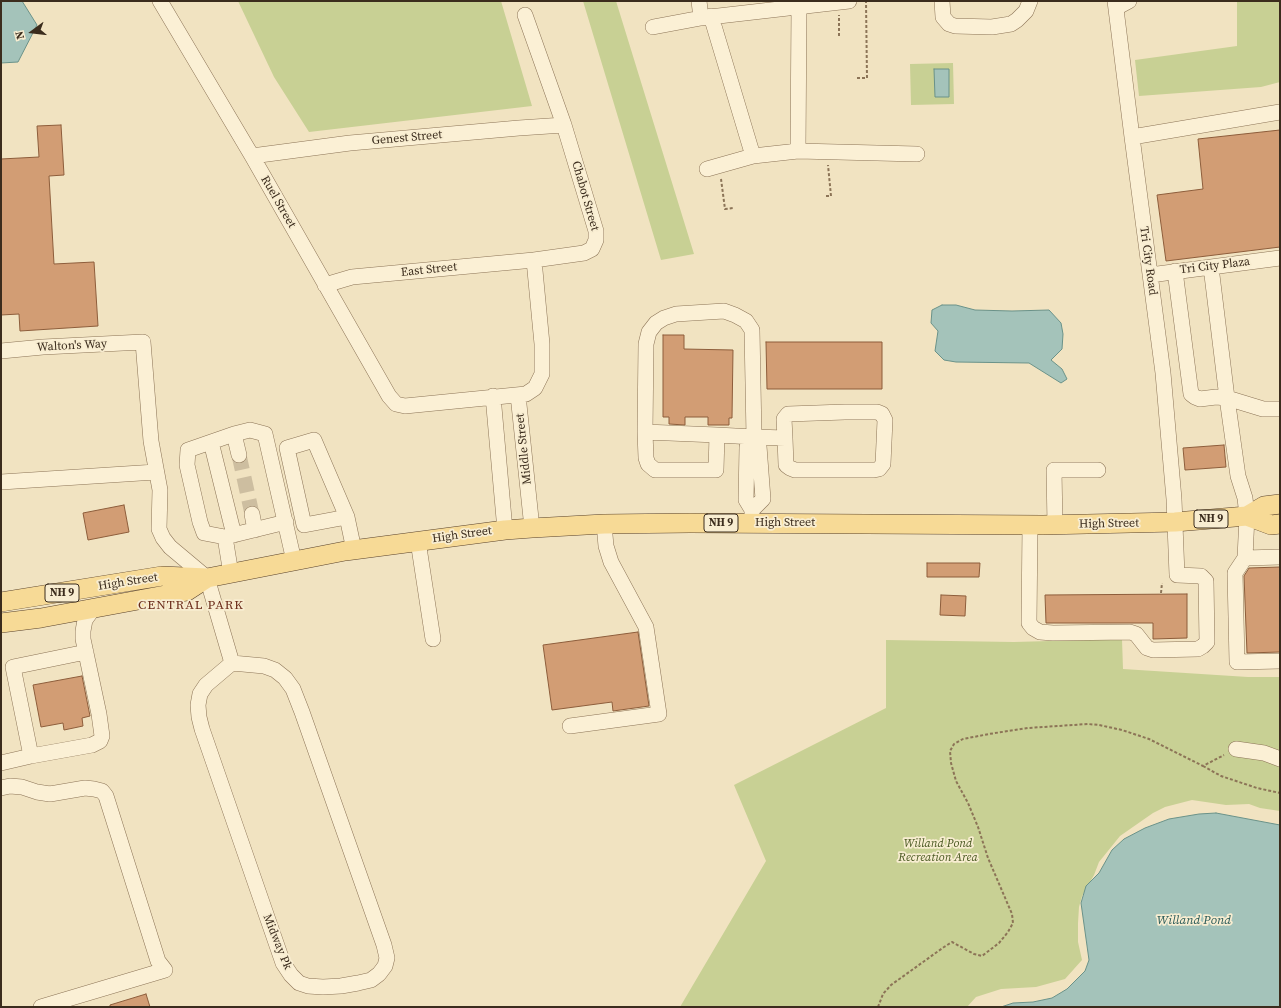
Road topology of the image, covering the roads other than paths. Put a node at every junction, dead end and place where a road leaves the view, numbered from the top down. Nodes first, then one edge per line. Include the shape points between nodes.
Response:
1 (160, 1) edge
2 (699, 1) edge
3 (942, 1) edge
4 (1030, 1) edge
5 (844, 2) edge
6 (1120, 3) edge
7 (769, 5) edge
8 (799, 6) junction
9 (525, 15) dead end
10 (706, 17) junction
11 (653, 27) dead end
12 (1280, 112) edge
13 (564, 125) junction
14 (1132, 137) junction
15 (798, 151) junction
16 (917, 154) dead end
17 (252, 156) junction
18 (753, 156) junction
19 (713, 168) road end
20 (1280, 258) edge
21 (534, 260) junction
22 (1211, 267) junction
23 (1175, 272) junction
24 (1150, 275) junction
25 (325, 285) junction
26 (1, 351) edge
27 (518, 395) junction
28 (493, 396) junction
29 (1227, 398) junction
30 (1280, 409) edge
31 (645, 432) junction
32 (234, 434) junction
33 (717, 435) junction
34 (754, 436) junction
35 (785, 438) junction
36 (211, 442) junction
37 (239, 455) tunnel mouth
38 (1098, 470) dead end
39 (156, 472) junction
40 (1, 482) edge
41 (1280, 504) edge
42 (252, 514) tunnel mouth
43 (1247, 516) junction
44 (347, 517) junction
45 (752, 517) junction
46 (286, 522) junction
47 (1175, 522) junction
48 (604, 524) junction
49 (1280, 524) edge
50 (1030, 525) junction
51 (1055, 525) junction
52 (532, 528) junction
53 (255, 530) junction
54 (505, 530) junction
55 (230, 536) junction
56 (418, 541) junction
57 (354, 550) junction
58 (1280, 557) edge
59 (1245, 558) junction
60 (294, 561) junction
61 (231, 574) junction
62 (207, 578) junction
63 (1, 602) edge
64 (93, 609) junction
65 (1, 623) edge
66 (433, 639) dead end
67 (86, 652) junction
68 (1280, 661) edge
69 (232, 663) junction
70 (570, 726) dead end
71 (1236, 749) road end
72 (31, 756) junction
73 (1280, 759) edge
74 (1, 763) edge
75 (1, 788) edge
76 (41, 1007) edge

1 - 17 street, Ruel Street
2 - 10 street
3 - 4 street via 944,17 949,24 955,26 1011,24 1026,11
5 - 8 street
6 - 14 street, Tri City Road
7 - 8 street
7 - 10 street
8 - 15 street
9 - 13 street, Chabot Street
10 - 11 street
10 - 18 street
12 - 14 street
13 - 17 street, Genest Street via 350,143
13 - 21 street, Chabot Street via 596,231 596,240 592,249 584,253
14 - 24 street, Tri City Road
15 - 16 street
15 - 18 street
17 - 25 street, Ruel Street
18 - 19 street
20 - 22 street, Tri City Plaza
21 - 25 street, East Street via 352,277
21 - 27 street via 542,344 542,374 535,388 526,394
22 - 23 street, Tri City Plaza
22 - 29 street
23 - 24 street, Tri City Plaza
23 - 29 street via 1192,394 1200,399
24 - 47 street, Tri City Road via 1163,373
25 - 28 street, Ruel Street via 396,404 405,406
26 - 39 street, Walton's Way via 143,342
27 - 28 street
27 - 52 street, Middle Street
28 - 54 street
29 - 30 street via 1263,409
29 - 43 street via 1238,476
31 - 33 street
31 - 33 street via 646,458 655,470 716,470
31 - 34 street via 646,344 649,332 656,323 676,314 724,311 746,321 752,330
32 - 36 street
32 - 37 street
32 - 46 street via 250,430 265,434
33 - 34 street
34 - 35 street
34 - 45 street via 747,447 746,500
35 - 35 street via 784,419 788,414 877,412 882,414 885,420 883,464 874,470 795,470 786,465
36 - 55 street
36 - 55 street via 188,450 186,465 204,533
38 - 51 street via 1054,470
39 - 40 street
39 - 62 street via 160,529 163,538
41 - 43 main road, NH 9 via 1264,506
42 - 53 street
43 - 47 main road, High Street / NH 9
43 - 49 main road, NH 9 via 1271,525
43 - 59 street
44 - 44 street via 314,440 287,448 304,525
44 - 57 street
45 - 48 main road, High Street / NH 9
45 - 50 main road, High Street / NH 9
46 - 53 street
46 - 60 street
47 - 50 street, Tri City Road via 1177,575 1201,576 1206,581 1207,642 1198,649 1153,650 1147,648 1136,634 1130,632 1053,633 1040,632 1033,628 1029,623
47 - 51 main road, High Street / NH 9
48 - 52 main road, High Street / NH 9
48 - 70 street via 606,546 611,562 646,628 659,714
50 - 51 main road, High Street / NH 9
52 - 54 main road, High Street / NH 9
53 - 55 street
54 - 56 main road, High Street / NH 9
55 - 61 street
56 - 57 main road, High Street / NH 9
56 - 66 street
57 - 60 main road, High Street / NH 9
58 - 59 street
59 - 68 street via 1235,573 1237,662
60 - 61 main road, High Street / NH 9
61 - 62 main road, High Street / NH 9
62 - 63 main road, High Street / NH 9 via 162,576
62 - 64 main road, High Street / NH 9 via 187,591
62 - 69 street
64 - 65 main road, High Street / NH 9
64 - 67 street via 83,631
67 - 72 street via 102,731 100,740 92,745
67 - 72 street via 13,667
69 - 69 street, Midway Pk via 200,694 199,717 284,963 291,975 308,986 341,986 371,980 385,966 387,958 384,945 293,689 275,670 264,666
71 - 73 street via 1264,753
72 - 74 street
75 - 76 street via 22,786 50,794 85,788 102,791 106,796 158,961 165,970

